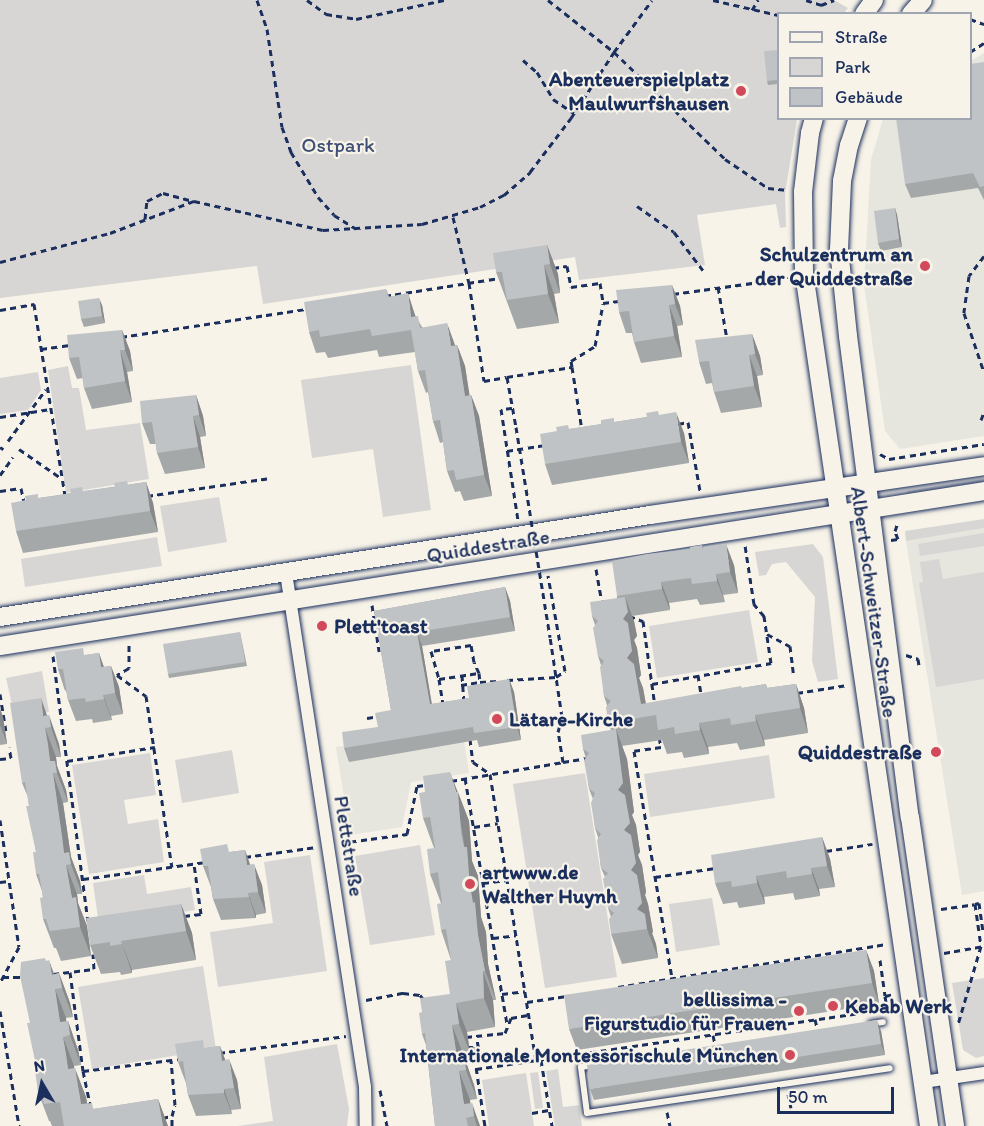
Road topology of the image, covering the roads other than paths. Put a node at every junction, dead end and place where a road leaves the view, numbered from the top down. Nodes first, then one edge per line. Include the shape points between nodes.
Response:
1 (923, 0) edge
2 (913, 12) edge
3 (813, 120) edge
4 (857, 120) edge
5 (984, 466) edge
6 (867, 484) junction
7 (834, 488) junction
8 (984, 491) edge
9 (871, 508) junction
10 (838, 513) junction
11 (286, 573) junction
12 (291, 600) junction
13 (0, 617) edge
14 (0, 646) edge
15 (883, 1022) dead end
16 (862, 1025) edge
17 (603, 1064) edge
18 (890, 1068) dead end
19 (984, 1073) edge
20 (948, 1079) junction
21 (923, 1082) junction
22 (366, 1126) edge
23 (929, 1126) edge
24 (955, 1126) edge

1 - 2 main road
3 - 7 main road, Albert-Schweitzer-Straße via 803,192 804,273
4 - 6 main road, Albert-Schweitzer-Straße via 842,181 839,249
5 - 6 main road, Quiddestraße
6 - 7 main road, Quiddestraße
6 - 9 main road, Albert-Schweitzer-Straße
7 - 10 main road, Albert-Schweitzer-Straße
7 - 11 main road, Quiddestraße
8 - 9 main road, Quiddestraße
9 - 10 main road, Quiddestraße
9 - 20 main road, Albert-Schweitzer-Straße via 925,933
10 - 12 main road, Quiddestraße
10 - 21 main road, Albert-Schweitzer-Straße
11 - 12 street, Plettstraße
11 - 13 main road, Quiddestraße
12 - 14 main road, Quiddestraße
12 - 22 street, Plettstraße via 365,1087
15 - 16 lane
17 - 18 lane via 581,1067 587,1113
19 - 20 street
20 - 21 street
20 - 24 main road, Albert-Schweitzer-Straße
21 - 23 main road, Albert-Schweitzer-Straße

